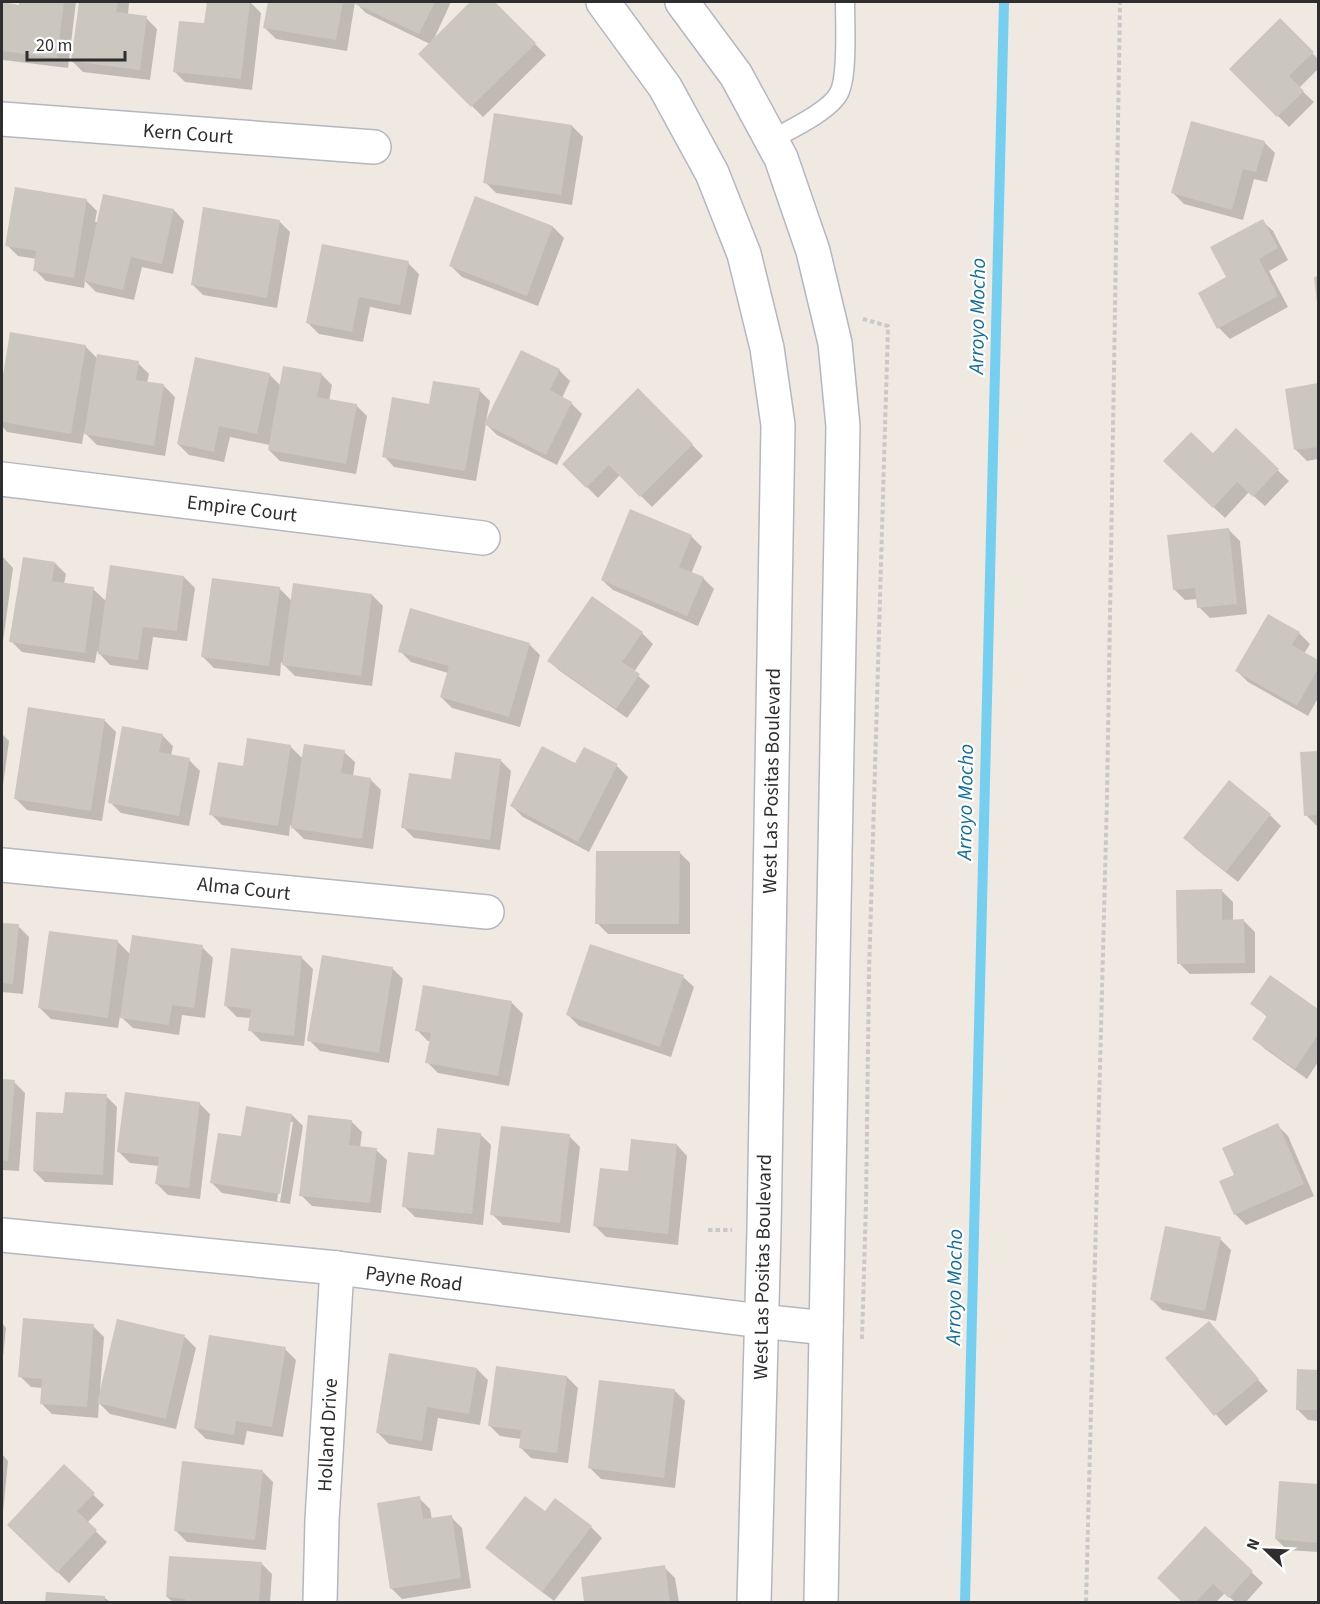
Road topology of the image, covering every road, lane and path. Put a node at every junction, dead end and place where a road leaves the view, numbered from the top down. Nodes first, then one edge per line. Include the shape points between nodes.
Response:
1 (603, 2) edge
2 (682, 2) edge
3 (845, 2) edge
4 (1120, 2) edge
5 (2, 119) edge
6 (771, 140) junction
7 (374, 147) dead end
8 (2, 479) edge
9 (483, 538) dead end
10 (2, 865) edge
11 (487, 912) dead end
12 (2, 1235) edge
13 (337, 1268) junction
14 (761, 1321) junction
15 (826, 1328) junction
16 (320, 1602) edge
17 (754, 1602) edge
18 (821, 1602) edge
19 (1086, 1602) edge

1 - 14 main road, West Las Positas Boulevard via 665,87 712,172 744,254 768,348 778,425
2 - 6 main road via 736,75
3 - 6 lane via 844,74 839,93 826,108
4 - 19 path via 1107,799
5 - 7 main road, Kern Court
6 - 15 main road via 813,251 835,343 843,426
8 - 9 main road, Empire Court
10 - 11 main road, Alma Court
12 - 13 main road, Payne Road
13 - 14 main road, Payne Road
13 - 16 main road, Holland Drive
14 - 15 main road, Payne Road
14 - 17 main road, West Las Positas Boulevard
15 - 18 main road

